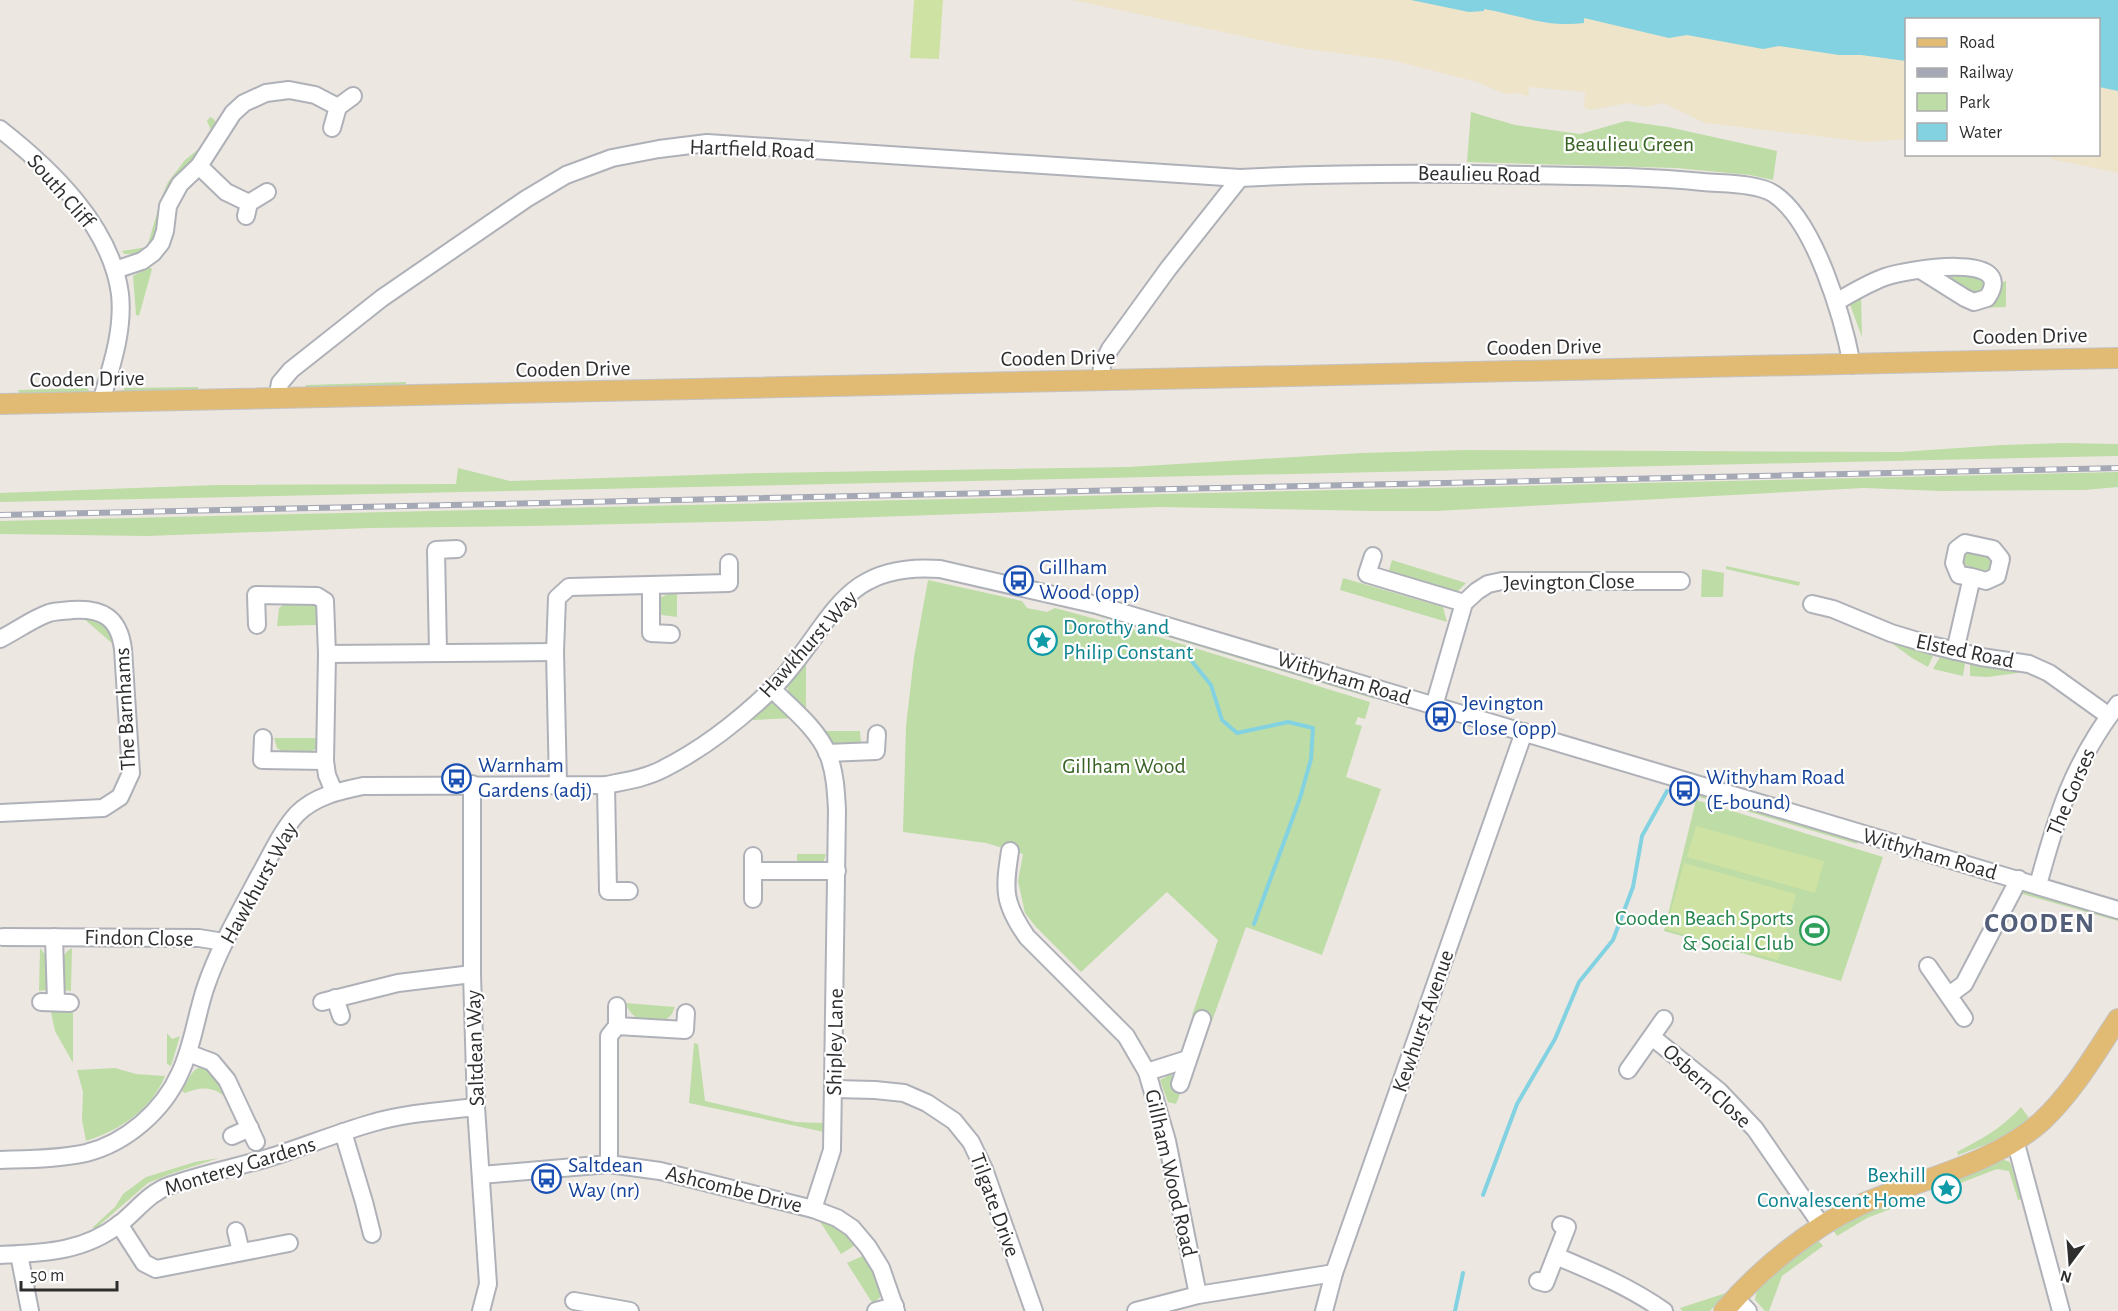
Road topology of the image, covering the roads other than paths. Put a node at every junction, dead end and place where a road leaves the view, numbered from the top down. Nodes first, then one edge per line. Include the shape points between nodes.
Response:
1 (353, 96) dead end
2 (338, 107) junction
3 (332, 128) dead end
4 (0, 129) edge
5 (199, 166) junction
6 (1240, 178) junction
7 (267, 192) dead end
8 (115, 270) junction
9 (1922, 271) dead end
10 (1836, 302) junction
11 (2118, 358) edge
12 (1851, 364) junction
13 (1101, 381) junction
14 (277, 399) junction
15 (101, 402) junction
16 (0, 404) edge
17 (457, 549) dead end
18 (1373, 556) dead end
19 (729, 563) dead end
20 (1972, 578) dead end
21 (1681, 581) dead end
22 (651, 585) junction
23 (1017, 586) joint
24 (1464, 603) junction
25 (1812, 604) dead end
26 (257, 625) dead end
27 (671, 634) dead end
28 (0, 639) edge
29 (1955, 651) junction
30 (438, 652) junction
31 (555, 652) junction
32 (327, 654) junction
33 (772, 689) junction
34 (1434, 706) junction
35 (2114, 710) edge
36 (1524, 732) junction
37 (877, 734) dead end
38 (263, 738) dead end
39 (827, 753) junction
40 (325, 761) junction
41 (472, 784) junction
42 (558, 784) junction
43 (606, 785) junction
44 (334, 792) junction
45 (0, 813) edge
46 (1010, 851) dead end
47 (837, 871) junction
48 (2019, 879) junction
49 (2038, 885) junction
50 (629, 891) dead end
51 (753, 898) dead end
52 (2118, 910) edge
53 (3, 937) dead end
54 (54, 937) junction
55 (224, 942) junction
56 (1928, 966) dead end
57 (472, 974) junction
58 (1949, 995) junction
59 (56, 1002) dead end
60 (617, 1006) dead end
61 (686, 1013) dead end
62 (341, 1016) dead end
63 (1964, 1018) dead end
64 (1202, 1019) dead end
65 (1664, 1019) dead end
66 (2118, 1019) edge
67 (616, 1026) junction
68 (1652, 1037) junction
69 (188, 1053) junction
70 (1188, 1059) junction
71 (1628, 1070) dead end
72 (1147, 1072) junction
73 (1180, 1084) dead end
74 (834, 1089) junction
75 (476, 1107) junction
76 (343, 1132) junction
77 (232, 1136) dead end
78 (2014, 1140) junction
79 (0, 1160) edge
80 (609, 1164) junction
81 (481, 1175) junction
82 (813, 1209) junction
83 (119, 1224) junction
84 (364, 1225) dead end
85 (1561, 1225) dead end
86 (1822, 1226) junction
87 (236, 1231) dead end
88 (289, 1244) dead end
89 (241, 1252) junction
90 (19, 1254) junction
91 (0, 1255) edge
92 (1556, 1256) junction
93 (1334, 1273) junction
94 (1538, 1281) dead end
95 (1198, 1295) junction
96 (574, 1301) dead end
97 (1736, 1307) edge
98 (596, 1308) edge
99 (895, 1308) edge
100 (30, 1311) edge
101 (482, 1311) edge
102 (630, 1311) edge
103 (876, 1311) edge
104 (1034, 1311) edge
105 (1136, 1311) edge
106 (1324, 1311) edge
107 (1664, 1311) edge
108 (2061, 1311) edge

1 - 2 street
2 - 3 street
2 - 5 street via 315,95 289,90 266,93 233,113
4 - 8 street, South Cliff via 75,201 97,231
5 - 7 street via 248,210
5 - 8 street via 180,183 168,206 163,237 153,254
6 - 10 street, Beaulieu Road via 1474,174 1675,179 1754,187 1770,191 1794,215 1823,267
6 - 13 street via 1110,349 1102,365
6 - 14 street, Hartfield Road via 707,143 612,158 566,175 526,199 382,298 291,370 280,383
8 - 15 street, South Cliff via 120,320
9 - 10 street via 1885,277
10 - 12 street, Beaulieu Road
11 - 12 main road, Cooden Drive
12 - 13 main road, Cooden Drive
13 - 14 main road, Cooden Drive
14 - 15 main road, Cooden Drive
15 - 16 main road, Cooden Drive
17 - 30 street via 436,550
18 - 24 street via 1367,574
19 - 22 street via 729,583
20 - 29 street
21 - 24 street, Jevington Close via 1502,580 1483,587
22 - 27 street via 651,633
22 - 31 street via 569,586 557,598
23 - 33 street, Hawkhurst Way via 918,567 875,577 840,602
23 - 34 street, Withyham Road via 1120,611
24 - 34 street
25 - 29 street, Elsted Road
26 - 32 street via 256,595 317,596 324,601
28 - 45 street, The Barnhams via 51,612 86,609 104,614 114,622 121,633 123,649 131,773 120,797 103,808
29 - 35 street, Elsted Road via 2029,664
30 - 31 street
30 - 32 street
31 - 42 street
32 - 40 street
33 - 39 street, Shipley Lane via 815,734
33 - 43 street, Hawkhurst Way via 726,728 662,770
34 - 36 street, Withyham Road
35 - 49 street, The Gorses via 2091,742 2063,800
36 - 48 street, Withyham Road
36 - 93 street, Kewhurst Avenue
37 - 39 street via 876,751
38 - 40 street via 262,760
39 - 47 street, Shipley Lane via 835,779
40 - 44 street
41 - 42 street, Hawkhurst Way
41 - 44 street, Hawkhurst Way via 363,786
41 - 57 street, Saltdean Way
42 - 43 street, Hawkhurst Way
43 - 50 street via 609,891
44 - 55 street, Hawkhurst Way via 297,815
46 - 72 street, Gillham Wood Road via 1005,886 1015,921 1126,1036
47 - 51 street via 753,863
47 - 74 street, Shipley Lane
48 - 49 street, Withyham Road
48 - 58 street via 1964,984
49 - 52 street, Withyham Road
53 - 54 street, Findon Close
54 - 55 street, Findon Close via 199,938
54 - 59 street, Findon Close
55 - 69 street, Hawkhurst Way via 206,986
56 - 58 street
57 - 62 street via 398,983 328,1000
57 - 75 street, Saltdean Way
58 - 63 street
60 - 67 street
61 - 67 street via 685,1030
64 - 70 street
65 - 68 street, Osbern Close
66 - 78 main road via 2074,1086 2041,1122
67 - 80 street via 609,1036
68 - 71 street, Osbern Close
68 - 86 street, Osbern Close via 1719,1091 1755,1130
69 - 77 street via 212,1062 228,1080 253,1135
69 - 79 street, Hawkhurst Way via 180,1074 160,1104 148,1119 120,1139 87,1153
70 - 72 street
70 - 73 street
72 - 95 street, Gillham Wood Road via 1167,1141
74 - 82 street, Shipley Lane via 832,1150
74 - 104 street, Tilgate Drive via 904,1094 927,1103 954,1121 971,1142 984,1169
75 - 76 street, Monterey Gardens via 409,1115
75 - 81 street, Saltdean Way
76 - 83 street, Monterey Gardens via 170,1185 151,1194
76 - 84 street via 364,1202
78 - 86 main road via 1983,1158 1859,1206
78 - 108 street
80 - 81 street, Ashcombe Drive
80 - 82 street, Ashcombe Drive via 660,1171
81 - 101 street, Saltdean Way via 488,1284
82 - 99 street, Ashcombe Drive via 837,1218 862,1240 881,1268
83 - 89 street via 144,1263 156,1269
83 - 90 street, Monterey Gardens via 77,1247
85 - 92 street via 1567,1227
86 - 97 main road via 1784,1254
87 - 89 street
88 - 89 street
90 - 91 street, Monterey Gardens
90 - 100 street
92 - 94 street via 1545,1283
92 - 107 street via 1610,1279
93 - 95 street
93 - 106 street, Kewhurst Avenue
95 - 105 street
96 - 98 street
98 - 102 street
99 - 103 street

